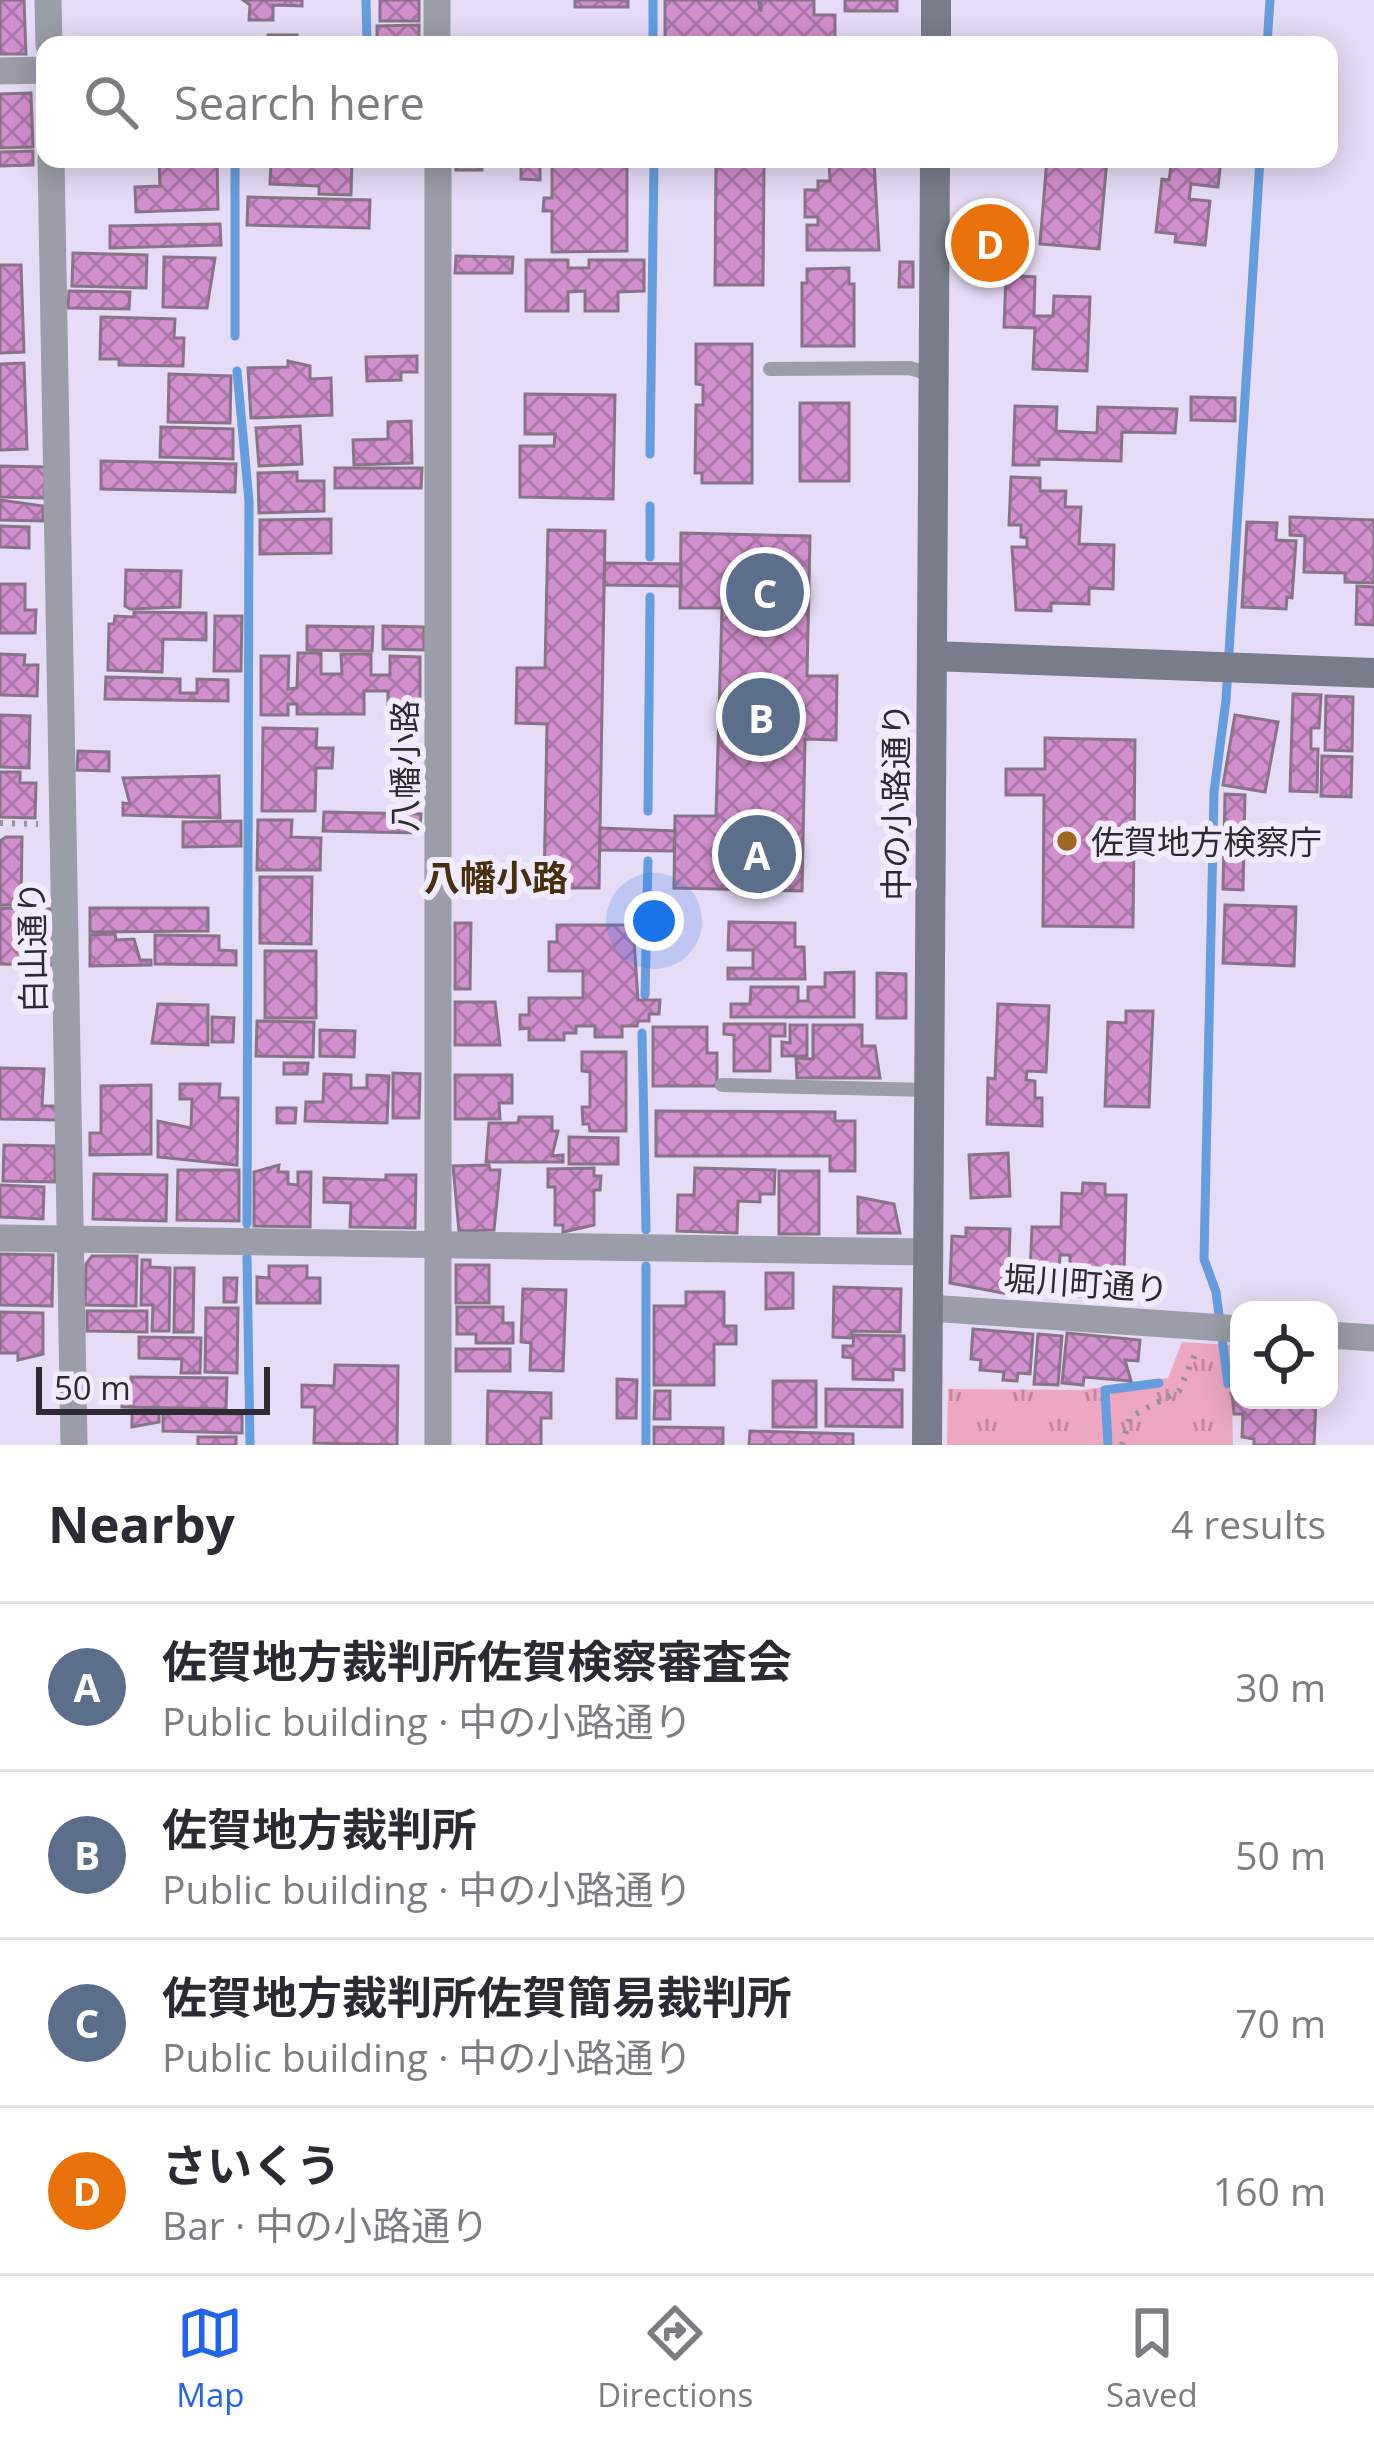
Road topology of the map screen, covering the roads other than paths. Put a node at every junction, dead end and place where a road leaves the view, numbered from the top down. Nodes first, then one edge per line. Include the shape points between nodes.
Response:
1 (48, 0) edge
2 (437, 0) edge
3 (936, 0) edge
4 (49, 36) edge
5 (437, 36) edge
6 (936, 36) edge
7 (36, 70) edge
8 (0, 71) edge
9 (52, 168) edge
10 (438, 168) edge
11 (935, 168) edge
12 (770, 369) dead end
13 (934, 376) junction
14 (932, 656) junction
15 (1374, 673) edge
16 (722, 1084) dead end
17 (929, 1090) junction
18 (0, 1238) edge
19 (72, 1239) junction
20 (438, 1248) junction
21 (928, 1252) junction
22 (929, 1308) junction
23 (1223, 1328) edge
24 (1338, 1336) edge
25 (1374, 1338) edge
26 (74, 1445) edge
27 (438, 1445) edge
28 (927, 1445) edge

1 - 4 street
2 - 5 street
3 - 6 street
7 - 8 street
9 - 19 street, 白山通り
10 - 20 street, 八幡小路
11 - 13 street, 中の小路通り
12 - 13 lane via 910,368
13 - 14 street, 中の小路通り
14 - 15 street
14 - 17 street, 中の小路通り
16 - 17 lane
17 - 21 street, 中の小路通り
18 - 19 street
19 - 20 street
19 - 26 street, 白山通り
20 - 21 street
20 - 27 street, 八幡小路
21 - 22 street, 中の小路通り
22 - 23 street, 堀川町通り
22 - 28 street, 中の小路通り
24 - 25 street

